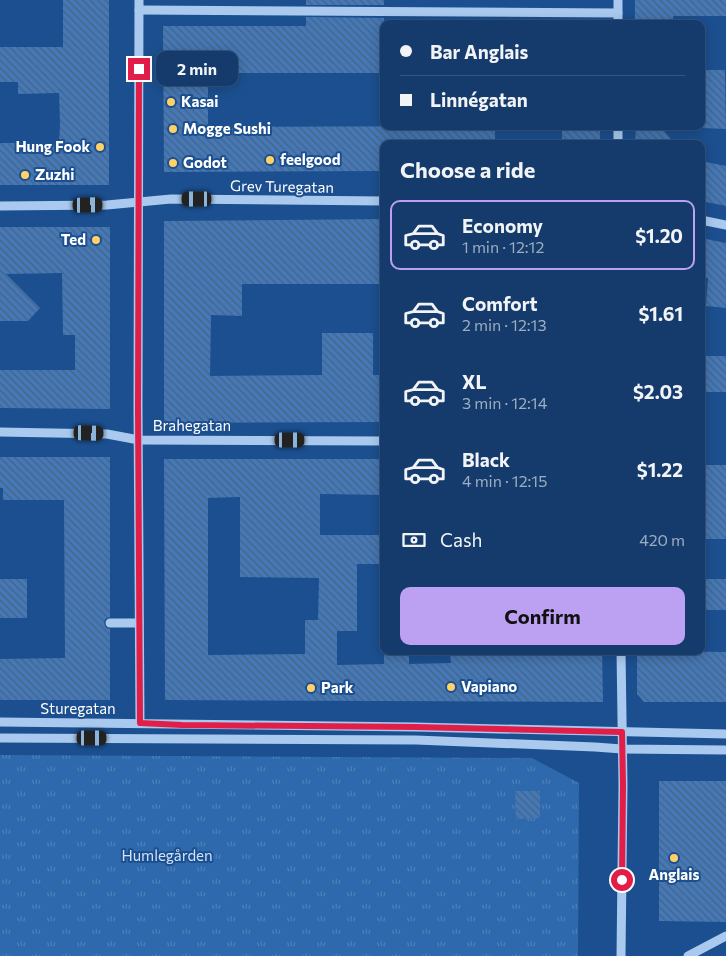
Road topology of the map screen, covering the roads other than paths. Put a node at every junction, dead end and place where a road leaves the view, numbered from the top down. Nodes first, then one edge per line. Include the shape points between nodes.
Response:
1 (139, 0) edge
2 (618, 0) edge
3 (140, 10) junction
4 (618, 13) junction
5 (618, 20) edge
6 (380, 201) edge
7 (138, 202) junction
8 (0, 206) edge
9 (705, 221) edge
10 (726, 225) edge
11 (0, 432) edge
12 (139, 440) junction
13 (380, 441) edge
14 (110, 623) dead end
15 (139, 623) junction
16 (622, 655) edge
17 (0, 722) edge
18 (140, 723) junction
19 (622, 732) junction
20 (726, 734) edge
21 (0, 738) edge
22 (622, 749) junction
23 (726, 750) edge
24 (726, 936) edge
25 (621, 956) edge
26 (688, 956) edge

1 - 3 street
2 - 4 street
3 - 4 street
3 - 7 street
4 - 5 street
6 - 7 street, Grev Turegatan via 171,199
7 - 8 street, Grev Turegatan
7 - 12 street
9 - 10 street
11 - 12 street, Brahegatan via 107,434
12 - 13 street, Brahegatan
12 - 15 street
14 - 15 street
15 - 18 street
16 - 19 street
17 - 18 street, Sturegatan
18 - 19 street, Sturegatan
19 - 20 street, Sturegatan
19 - 22 street
21 - 22 street, Sturegatan via 416,740
22 - 23 street, Sturegatan
22 - 25 street
24 - 26 street

